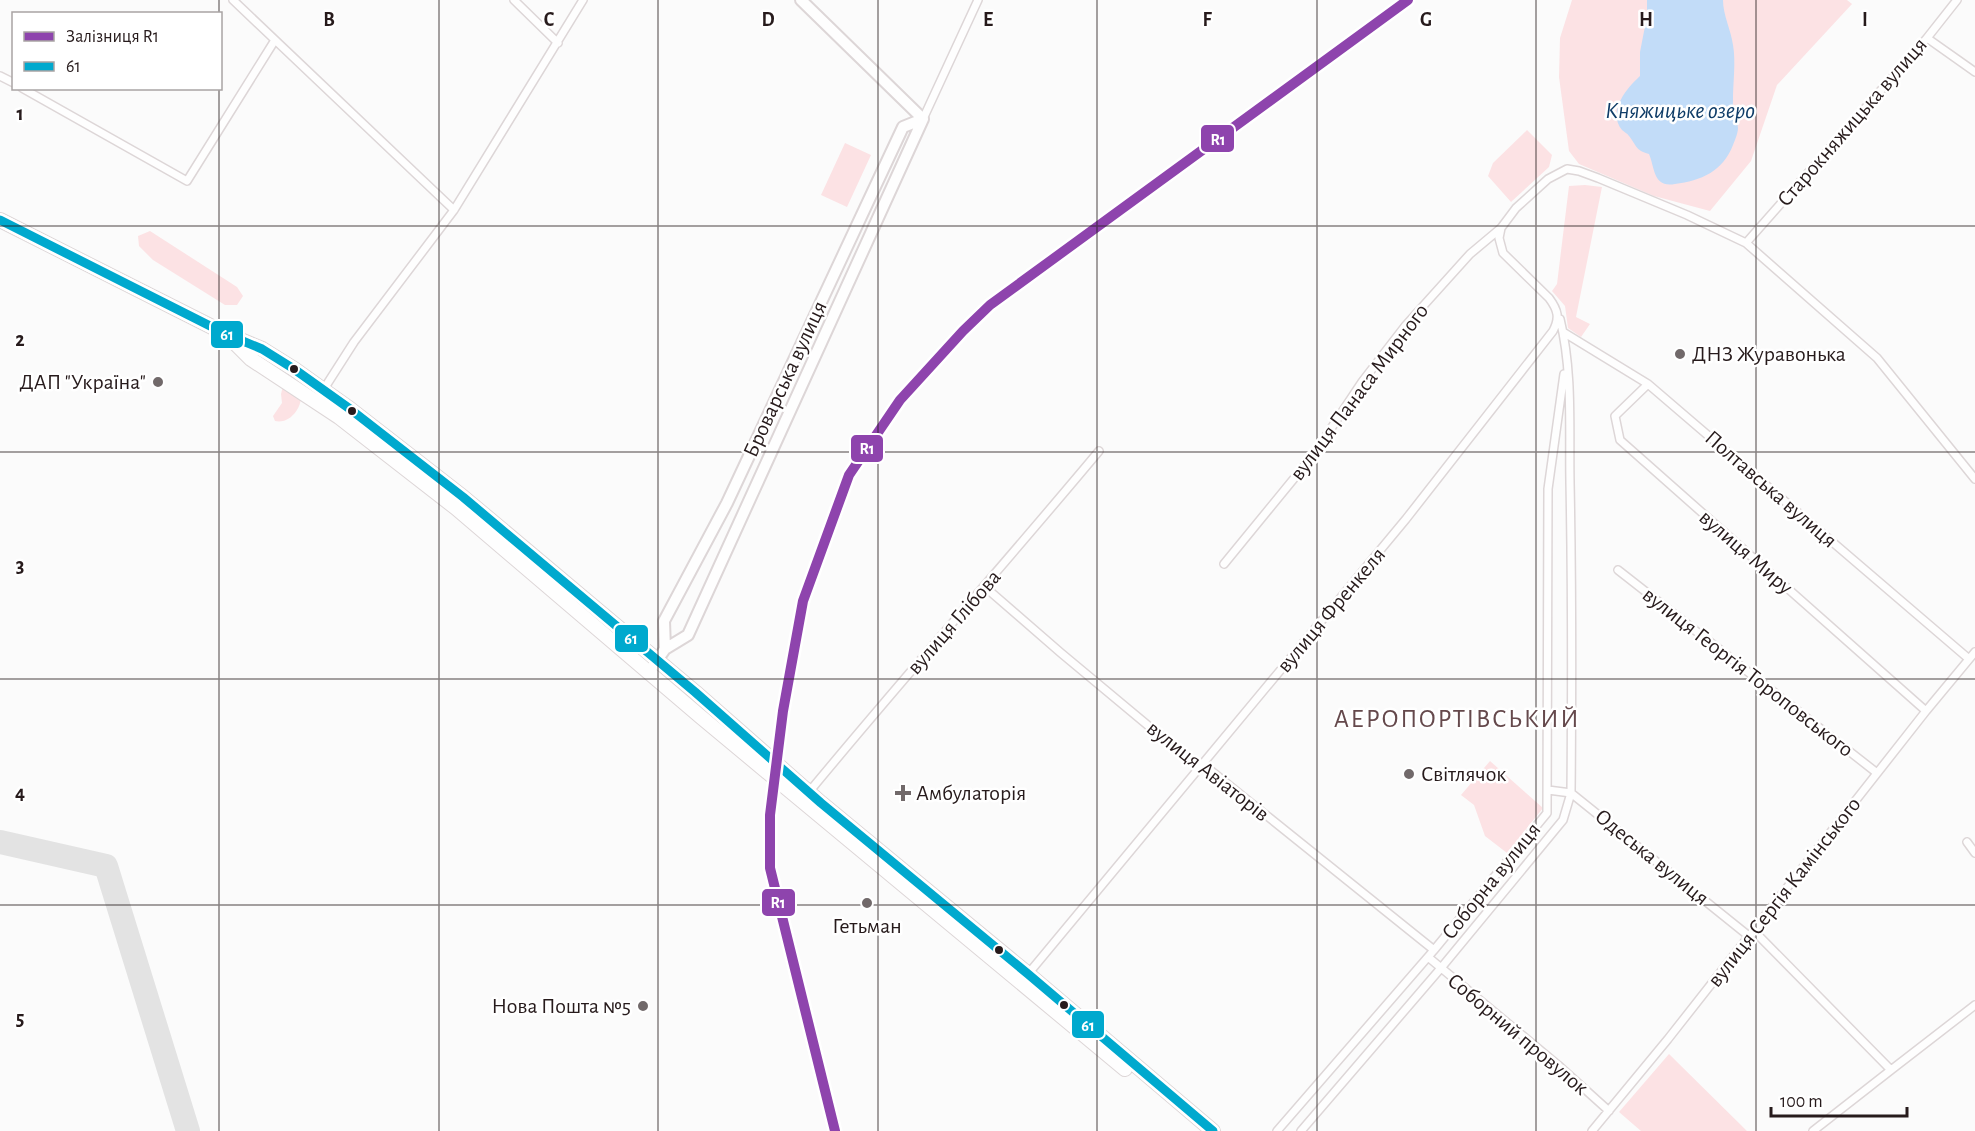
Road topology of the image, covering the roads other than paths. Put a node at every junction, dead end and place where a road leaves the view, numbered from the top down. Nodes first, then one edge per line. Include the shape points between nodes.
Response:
1 (233, 0) edge
2 (514, 0) edge
3 (583, 0) edge
4 (801, 0) edge
5 (978, 0) edge
6 (1957, 0) edge
7 (1927, 38) junction
8 (275, 39) junction
9 (558, 43) junction
10 (1975, 72) edge
11 (26, 90) edge
12 (923, 119) junction
13 (454, 210) junction
14 (0, 220) edge
15 (1501, 228) junction
16 (1746, 243) junction
17 (1558, 314) junction
18 (1563, 332) junction
19 (1566, 357) junction
20 (1648, 384) junction
21 (320, 396) junction
22 (1099, 452) dead end
23 (1975, 479) edge
24 (1224, 564) dead end
25 (1618, 570) dead end
26 (985, 587) junction
27 (1975, 652) edge
28 (661, 654) junction
29 (1969, 659) junction
30 (649, 672) junction
31 (1926, 711) junction
32 (1199, 768) junction
33 (1877, 773) junction
34 (1548, 790) junction
35 (809, 792) junction
36 (1571, 793) junction
37 (1967, 842) dead end
38 (1975, 852) edge
39 (1752, 934) junction
40 (1434, 950) junction
41 (1428, 957) junction
42 (1441, 968) junction
43 (1025, 978) junction
44 (1975, 1005) edge
45 (1891, 1070) junction
46 (1609, 1111) junction
47 (1198, 1131) edge
48 (1213, 1131) edge
49 (1277, 1131) edge
50 (1301, 1131) edge
51 (1592, 1131) edge
52 (1813, 1131) edge

1 - 8 street
2 - 9 street
3 - 9 street
4 - 12 street
5 - 12 street, Броварська вулиця
6 - 7 street, Старокняжицька вулиця
7 - 10 street
7 - 16 street, Старокняжицька вулиця
8 - 11 street via 187,181
8 - 13 street
9 - 13 street
12 - 28 street, Броварська вулиця via 688,635
12 - 28 street, Броварська вулиця via 903,127 727,503 664,621
13 - 21 street via 354,342
14 - 21 highway via 262,349
15 - 16 street via 1508,216 1548,179 1573,170
15 - 17 street via 1503,253 1549,298
15 - 24 street, вулиця Панаса Мирного via 1470,254 1406,325 1314,454
16 - 23 street via 1877,358
17 - 18 street, Соборна вулиця
17 - 32 street, вулиця Френкеля via 1557,324 1543,345 1406,519
18 - 19 street, Соборна вулиця
18 - 20 street, Полтавська вулиця
19 - 34 street, Соборна вулиця via 1548,489
19 - 36 street, Соборна вулиця via 1572,600
20 - 29 street, Полтавська вулиця
20 - 31 street, вулиця Миру via 1615,416 1620,440
21 - 28 highway via 463,497
21 - 30 highway
22 - 26 street, вулиця Глібова
25 - 33 street, вулиця Георгія Тороповського
26 - 32 street, вулиця Авіаторів
26 - 35 street, вулиця Глібова
27 - 29 street, вулиця Сергія Камінського
28 - 30 street, Броварська вулиця
28 - 35 highway
29 - 31 street, вулиця Сергія Камінського
30 - 43 highway
31 - 33 street, вулиця Сергія Камінського
32 - 40 street, вулиця Авіаторів via 1210,770
32 - 43 street, вулиця Френкеля
33 - 39 street, вулиця Сергія Камінського
34 - 36 street
34 - 40 street, Соборна вулиця via 1547,813
35 - 43 highway
36 - 39 street, Одеська вулиця
36 - 42 street, Соборна вулиця via 1563,820
37 - 38 street
39 - 45 street, Одеська вулиця
39 - 46 street, вулиця Сергія Камінського
40 - 41 street, Соборна вулиця
41 - 42 street, Соборний провулок
41 - 49 street, Соборна вулиця
42 - 46 street, Соборний провулок
42 - 50 street, Соборна вулиця
43 - 47 highway
43 - 48 highway
44 - 45 street
45 - 52 street
46 - 51 street, вулиця Сергія Камінського

